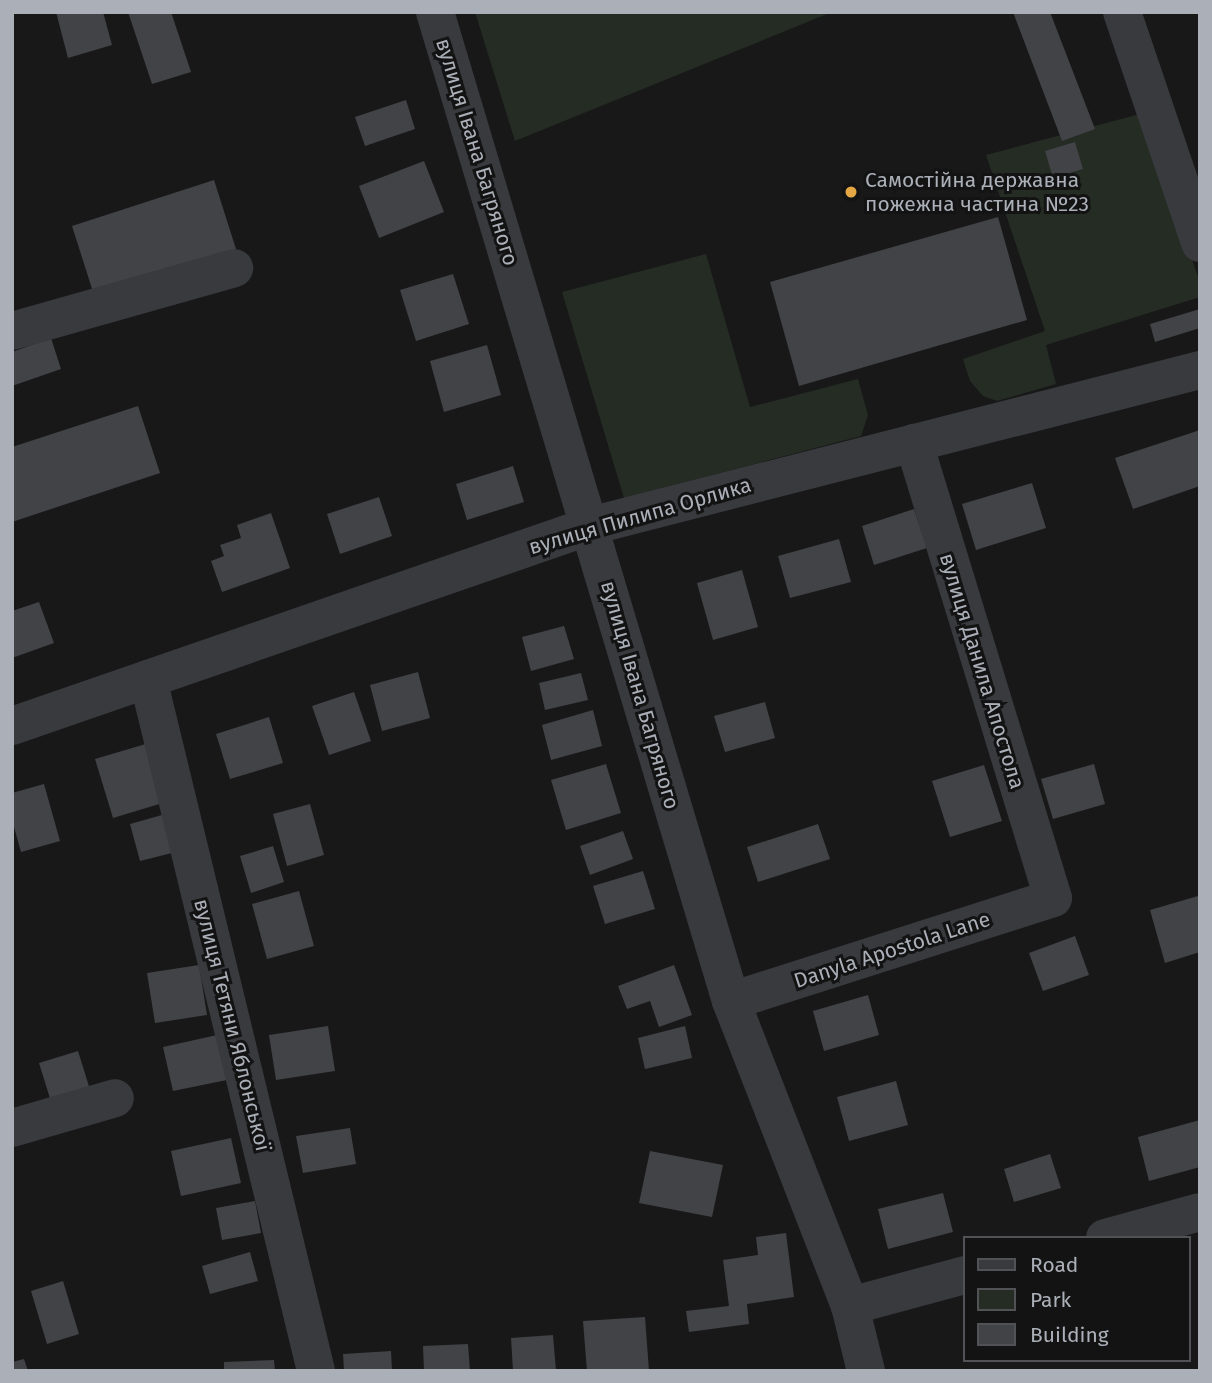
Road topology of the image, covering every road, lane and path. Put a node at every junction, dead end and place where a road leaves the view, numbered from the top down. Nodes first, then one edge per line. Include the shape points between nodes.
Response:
1 (435, 12) edge
2 (1122, 12) edge
3 (1200, 243) edge
4 (234, 268) dead end
5 (12, 331) edge
6 (1200, 370) edge
7 (914, 443) junction
8 (590, 526) junction
9 (148, 679) junction
10 (12, 726) edge
11 (1053, 898) joint
12 (731, 1001) junction
13 (115, 1098) dead end
14 (12, 1128) edge
15 (1200, 1212) edge
16 (1112, 1236) edge
17 (964, 1275) edge
18 (850, 1306) junction
19 (316, 1371) edge
20 (866, 1371) edge

1 - 8 street, вулиця Івана Багряного
2 - 3 street
4 - 5 street
6 - 7 street, вулиця Пилипа Орлика
7 - 8 street, вулиця Пилипа Орлика
7 - 11 street, вулиця Данила Апостола
8 - 9 street, вулиця Пилипа Орлика
8 - 12 street, вулиця Івана Багряного
9 - 10 street, вулиця Пилипа Орлика
9 - 19 street, вулиця Тетяни Яблонської
11 - 12 street, Danyla Apostola Lane
12 - 18 street, вулиця Івана Багряного
13 - 14 street
15 - 16 street
17 - 18 street
18 - 20 street, вулиця Івана Багряного

